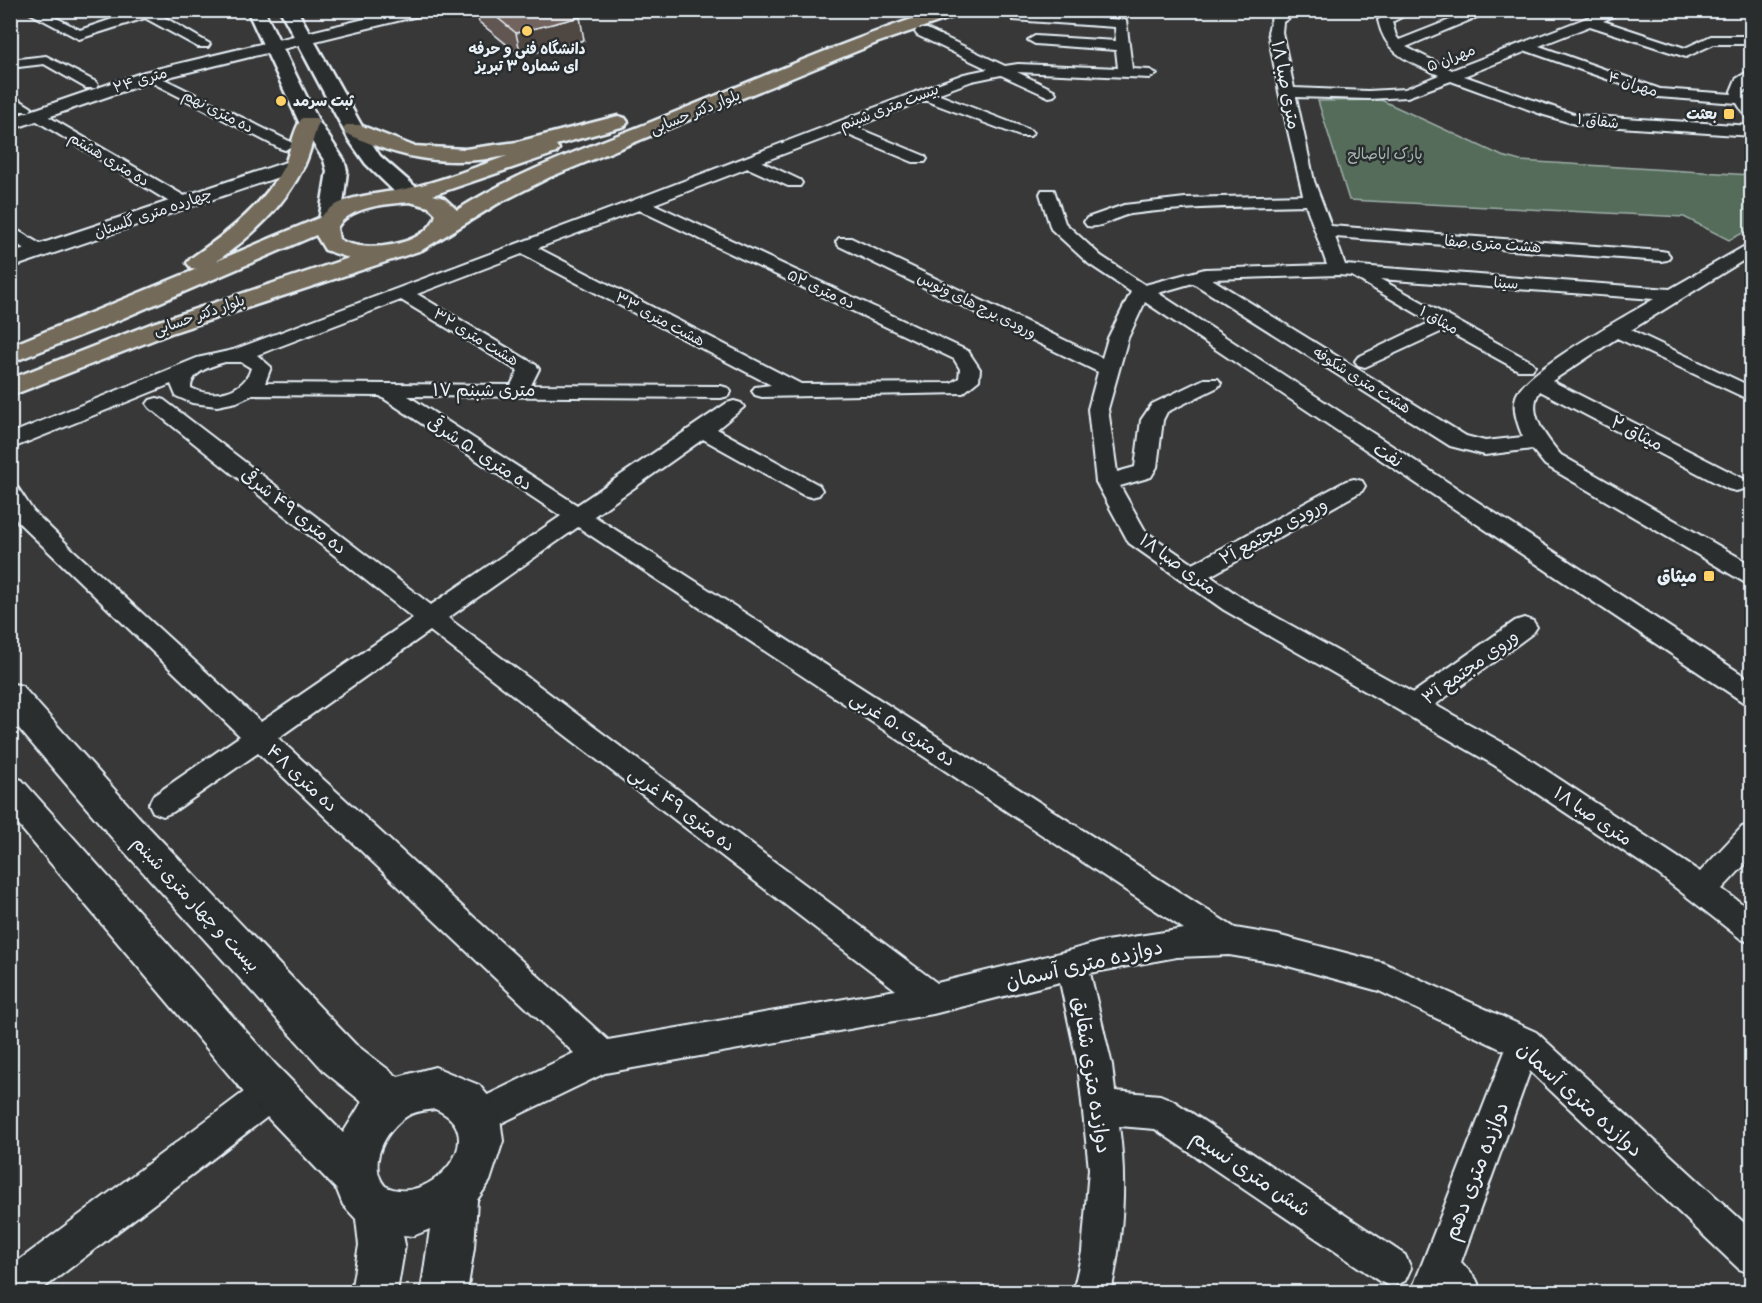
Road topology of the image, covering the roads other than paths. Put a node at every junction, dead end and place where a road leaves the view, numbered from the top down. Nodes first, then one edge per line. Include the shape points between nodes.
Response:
1 (30, 10) edge
2 (255, 10) edge
3 (288, 10) edge
4 (383, 10) edge
5 (424, 10) edge
6 (903, 10) edge
7 (956, 10) edge
8 (1295, 10) edge
9 (1409, 10) edge
10 (1488, 10) edge
11 (1620, 10) edge
12 (150, 12) edge
13 (1018, 17) dead end
14 (1591, 22) junction
15 (922, 32) dead end
16 (302, 35) junction
17 (1035, 40) dead end
18 (1752, 40) edge
19 (271, 42) junction
20 (203, 44) dead end
21 (1123, 46) junction
22 (1397, 46) junction
23 (1528, 47) junction
24 (10, 64) edge
25 (1002, 70) junction
26 (1125, 73) junction
27 (1752, 73) edge
28 (1150, 74) dead end
29 (150, 76) junction
30 (1452, 76) junction
31 (105, 84) junction
32 (1286, 92) junction
33 (1049, 93) dead end
34 (923, 94) junction
35 (1748, 107) edge
36 (21, 108) edge
37 (309, 122) junction
38 (618, 122) junction
39 (10, 124) edge
40 (840, 126) junction
41 (353, 129) junction
42 (1752, 131) edge
43 (1025, 133) dead end
44 (290, 155) junction
45 (919, 159) dead end
46 (748, 162) junction
47 (794, 183) dead end
48 (411, 195) junction
49 (1048, 195) dead end
50 (1313, 200) junction
51 (182, 202) junction
52 (640, 204) junction
53 (330, 221) junction
54 (1094, 222) dead end
55 (441, 230) junction
56 (10, 231) edge
57 (1324, 231) junction
58 (845, 242) dead end
59 (1752, 247) edge
60 (524, 248) junction
61 (39, 251) junction
62 (391, 252) junction
63 (1661, 256) dead end
64 (10, 261) edge
65 (1346, 271) junction
66 (1196, 277) junction
67 (1141, 292) junction
68 (402, 293) junction
69 (1673, 295) junction
70 (145, 300) junction
71 (1444, 323) junction
72 (1616, 330) junction
73 (10, 355) edge
74 (236, 356) junction
75 (1365, 362) dead end
76 (196, 366) junction
77 (1109, 369) junction
78 (1532, 374) junction
79 (1211, 383) dead end
80 (10, 388) edge
81 (247, 389) junction
82 (383, 389) junction
83 (518, 390) junction
84 (796, 390) junction
85 (733, 391) junction
86 (1752, 394) edge
87 (189, 397) junction
88 (157, 404) junction
89 (703, 430) junction
90 (10, 442) edge
91 (1538, 442) junction
92 (10, 458) edge
93 (1107, 482) junction
94 (1736, 484) dead end
95 (1354, 486) dead end
96 (811, 490) dead end
97 (10, 493) edge
98 (578, 516) junction
99 (1192, 575) junction
100 (1752, 576) edge
101 (430, 618) junction
102 (1524, 627) dead end
103 (10, 695) edge
104 (1752, 695) edge
105 (1415, 706) junction
106 (258, 737) junction
107 (10, 790) edge
108 (163, 804) dead end
109 (1752, 836) edge
110 (1701, 891) junction
111 (1752, 929) edge
112 (1229, 941) junction
113 (1072, 965) junction
114 (933, 999) junction
115 (1524, 1043) junction
116 (602, 1057) junction
117 (272, 1092) junction
118 (394, 1101) junction
119 (1100, 1107) junction
120 (479, 1117) junction
121 (366, 1192) junction
122 (455, 1192) junction
123 (1752, 1256) edge
124 (1392, 1268) dead end
125 (1444, 1284) edge
126 (10, 1291) edge
127 (374, 1293) edge
128 (444, 1293) edge
129 (1092, 1293) edge

1 - 12 street via 79,35
2 - 19 main road
3 - 16 main road
4 - 16 street
5 - 16 street
6 - 38 main road, بلوار دکتر حسابی
7 - 55 main road, بلوار دکتر حسابی via 873,38 543,173 489,199
8 - 32 street, متری صبا ۱۸ via 1277,20 1275,32
9 - 22 street via 1385,20 1389,37
10 - 22 street
11 - 14 street, مهران ۵
12 - 20 street
13 - 21 street via 1121,23
14 - 18 street via 1686,53 1711,40
14 - 23 street, مهران ۵
15 - 25 street
16 - 19 street
16 - 41 main road
17 - 21 street
19 - 29 street, ۲۴ متری
19 - 31 street, ۲۴ متری
19 - 37 main road
21 - 26 street
22 - 30 street, شقاق ۱
23 - 30 street, مهران ۵
23 - 35 street, مهران ۴ via 1658,93
24 - 31 street via 46,60
25 - 26 street, بیست متری شبنم
25 - 33 street
25 - 34 street, بیست متری شبنم
26 - 28 street, بیست متری شبنم
27 - 35 street via 1741,82 1738,91
29 - 31 street, ۲۴ متری
29 - 44 street, ده متری نهم
30 - 32 street, مهران ۵ via 1407,93
30 - 42 street, شقاق ۱ via 1575,118
31 - 36 street, ۲۴ متری
31 - 36 street, ۲۴ متری
32 - 50 street, متری صبا ۱۸
34 - 40 street, بیست متری شبنم
34 - 43 street
36 - 39 street, ۲۴ متری
36 - 51 street, ده متری هشتم
37 - 44 main road
37 - 53 main road via 337,171
38 - 41 main road via 528,145 462,155 414,153
38 - 48 main road, بلوار دکتر حسابی
40 - 45 street
40 - 46 street, بیست متری شبنم
41 - 48 main road via 373,160
44 - 51 street, چهارده متری گلستان
44 - 70 main road via 280,191 248,225
46 - 47 street
46 - 52 street, بیست متری شبنم
48 - 53 main road, بلوار دکتر حسابی via 373,199 341,212
48 - 55 main road via 427,198 446,211 447,220
49 - 67 street, نفت via 1057,225 1095,260
50 - 54 street via 1185,202 1124,210
50 - 57 street, متری صبا ۱۸
51 - 61 street, چهارده متری گلستان
52 - 60 street, بیست متری شبنم
52 - 84 street, ده متری ۵۲ via 961,355 970,369 969,380 956,389
53 - 62 main road via 328,239 336,247 361,253
53 - 70 main road, بلوار دکتر حسابی
55 - 62 main road, بلوار دکتر حسابی via 421,243
56 - 61 street
57 - 63 street, هشت متری صفا
57 - 65 street, متری صبا ۱۸
58 - 77 street, ورودی یرج های ونوس
59 - 69 street
60 - 68 street, بیست متری شبنم
60 - 84 street, هشت متری ۳۳
61 - 64 street, چهارده متری گلستان
62 - 80 main road, بلوار دکتر حسابی via 162,328
65 - 66 street via 1283,270
65 - 69 street, سینا
65 - 71 street, میثاق ۱
66 - 67 street
66 - 91 street, هشت متری شکوفه via 1458,441 1485,448
67 - 77 street, متری صبا ۱۸ via 1118,339
67 - 104 street, نفت
68 - 74 street, بیست متری شبنم
68 - 83 street, هشت متری ۳۲ via 529,369
69 - 72 street
70 - 73 main road, بلوار دکتر حسابی
71 - 75 street
71 - 78 street, میثاق ۱
72 - 78 street via 1560,365
72 - 86 street
74 - 76 street, بیست متری شبنم via 215,358
74 - 81 street via 247,357 261,367 256,382
76 - 87 street via 187,372 180,386
76 - 90 street, بیست متری شبنم
77 - 93 street, متری صبا ۱۸ via 1098,409
78 - 91 street via 1526,412
78 - 94 street, میثاق ۲
79 - 93 street via 1159,408 1152,420 1143,472
81 - 82 street, ۱۷ متری شبنم
81 - 87 street via 217,400
82 - 83 street, ۱۷ متری شبنم
82 - 98 street, ده متری ۵۰ شرقی
83 - 85 street, ۱۷ متری شبنم
84 - 85 street via 762,392 755,404
85 - 89 street
87 - 88 street
88 - 92 street via 73,431
88 - 101 street, ده متری ۴۹ شرقی
89 - 96 street
89 - 98 street
91 - 100 street via 1553,460
93 - 99 street, متری صبا ۱۸ via 1137,537
95 - 99 street, ورودی مجتمع آ۲
97 - 106 street, ده متری ۴۸ via 25,516 57,548
98 - 101 street
98 - 112 street, ده متری ۵۰ غربی
99 - 105 street, متری صبا ۱۸ via 1233,604
101 - 106 street
101 - 114 street, ده متری ۴۹ غربی
102 - 105 street, وروی مجتمع آ۳
103 - 118 street, بیست و چهار متری شبنم via 126,828 340,1058
105 - 110 street, متری صبا ۱۸ via 1504,757
106 - 108 street
106 - 116 street, ده متری ۴۸
107 - 117 street
109 - 110 street
110 - 111 street, متری صبا ۱۸
112 - 113 street, دوازده متری آسمان via 1177,943 1099,956
112 - 115 street, دوازده متری آسمان via 1277,949 1384,978
113 - 114 street, دوازده متری آسمان
113 - 119 street, دوازده متری شقایق via 1095,1065
114 - 116 street, دوازده متری آسمان
115 - 123 street, دوازده متری آسمان
115 - 125 street, دوازده متری دهم
116 - 120 street, دوازده متری آسمان
117 - 121 street
117 - 126 street
118 - 120 street via 414,1091 454,1091 469,1102
118 - 121 street via 376,1115 362,1135 355,1156
119 - 124 street, شش متری نسیم via 1160,1112
119 - 129 street, دوازده متری شقایق via 1107,1169 1101,1252
120 - 122 street via 479,1155 470,1175
121 - 122 street via 396,1214 417,1213
121 - 127 street via 382,1245
122 - 128 street

